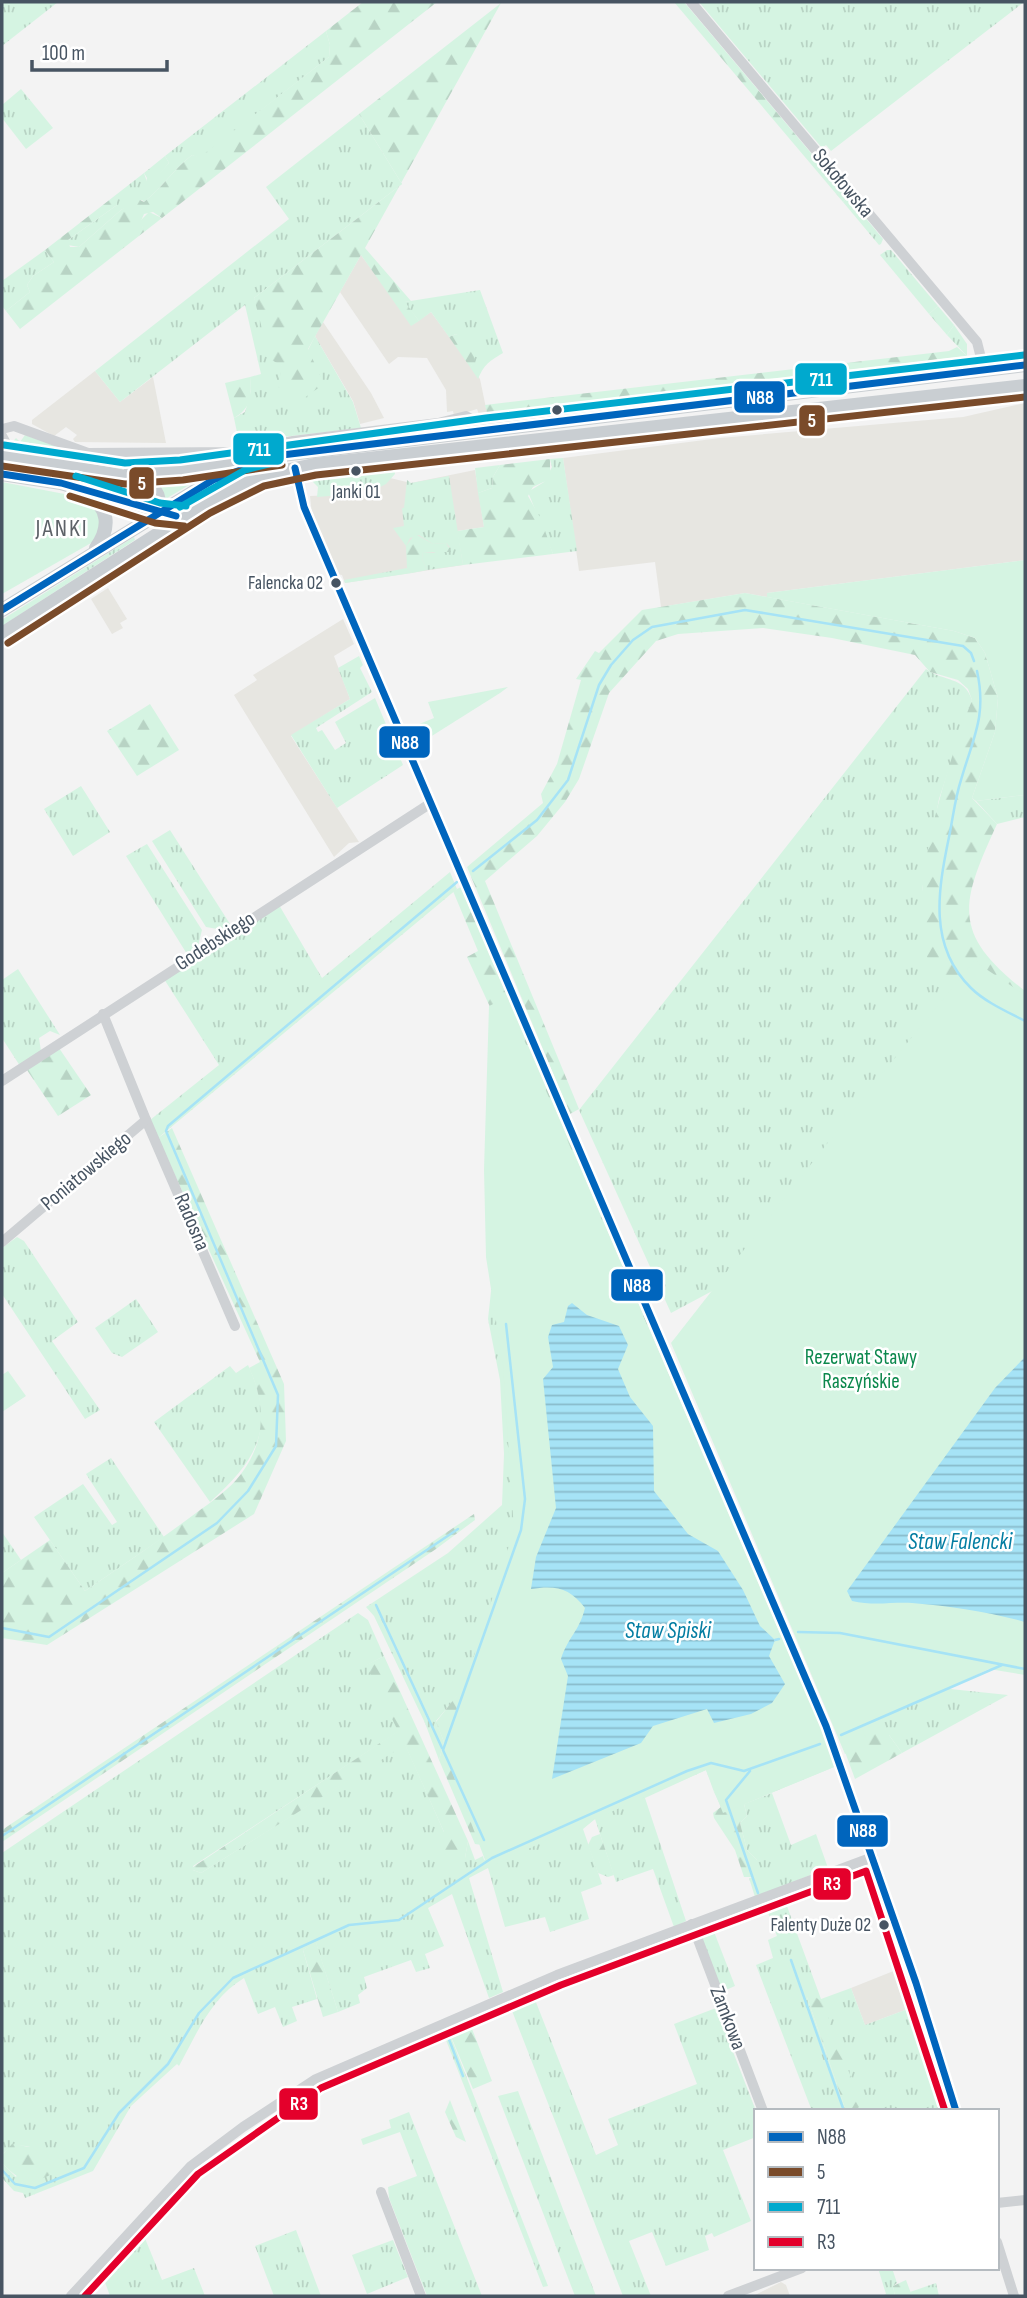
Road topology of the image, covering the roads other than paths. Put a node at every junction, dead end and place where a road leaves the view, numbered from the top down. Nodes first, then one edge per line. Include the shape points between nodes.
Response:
1 (691, 2) edge
2 (1025, 365) edge
3 (984, 370) junction
4 (1025, 386) edge
5 (487, 428) junction
6 (2, 429) edge
7 (2, 436) edge
8 (7, 455) edge
9 (282, 455) junction
10 (295, 468) junction
11 (2, 474) edge
12 (125, 474) junction
13 (80, 488) junction
14 (158, 513) junction
15 (185, 516) junction
16 (155, 535) junction
17 (91, 555) junction
18 (2, 610) edge
19 (2, 634) edge
20 (431, 803) junction
21 (103, 1014) junction
22 (2, 1081) edge
23 (146, 1120) junction
24 (2, 1242) edge
25 (235, 1326) dead end
26 (873, 1857) junction
27 (692, 1924) junction
28 (763, 2109) edge
29 (955, 2109) edge
30 (381, 2192) dead end
31 (1025, 2200) edge
32 (999, 2203) edge
33 (999, 2248) edge
34 (797, 2270) edge
35 (71, 2296) edge
36 (421, 2296) edge
37 (728, 2296) edge
38 (1014, 2296) edge

1 - 3 street, Sokołowska via 977,342
2 - 3 main road
3 - 5 main road
4 - 10 main road
5 - 6 street via 466,416 237,452 88,453 14,426
5 - 9 main road
7 - 8 street
8 - 12 main road
9 - 12 main road
9 - 14 main road via 213,480
10 - 15 main road via 249,481
10 - 20 street via 305,509
11 - 13 main road
12 - 14 main road via 154,488 161,500
13 - 14 main road
13 - 17 main road via 95,499 107,519 105,535
14 - 15 main road
14 - 16 main road
14 - 17 main road
15 - 16 main road
16 - 19 main road
17 - 18 main road
20 - 21 street, Godebskiego
20 - 26 street via 826,1726
21 - 22 street, Godebskiego
21 - 23 street, Poniatowskiego
23 - 24 street, Poniatowskiego
23 - 25 street, Radosna
26 - 27 street
26 - 29 street
27 - 28 street, Zamkowa
27 - 35 street via 476,2009 335,2069 287,2096 173,2183
30 - 36 street
31 - 32 street
33 - 38 street
34 - 37 street

